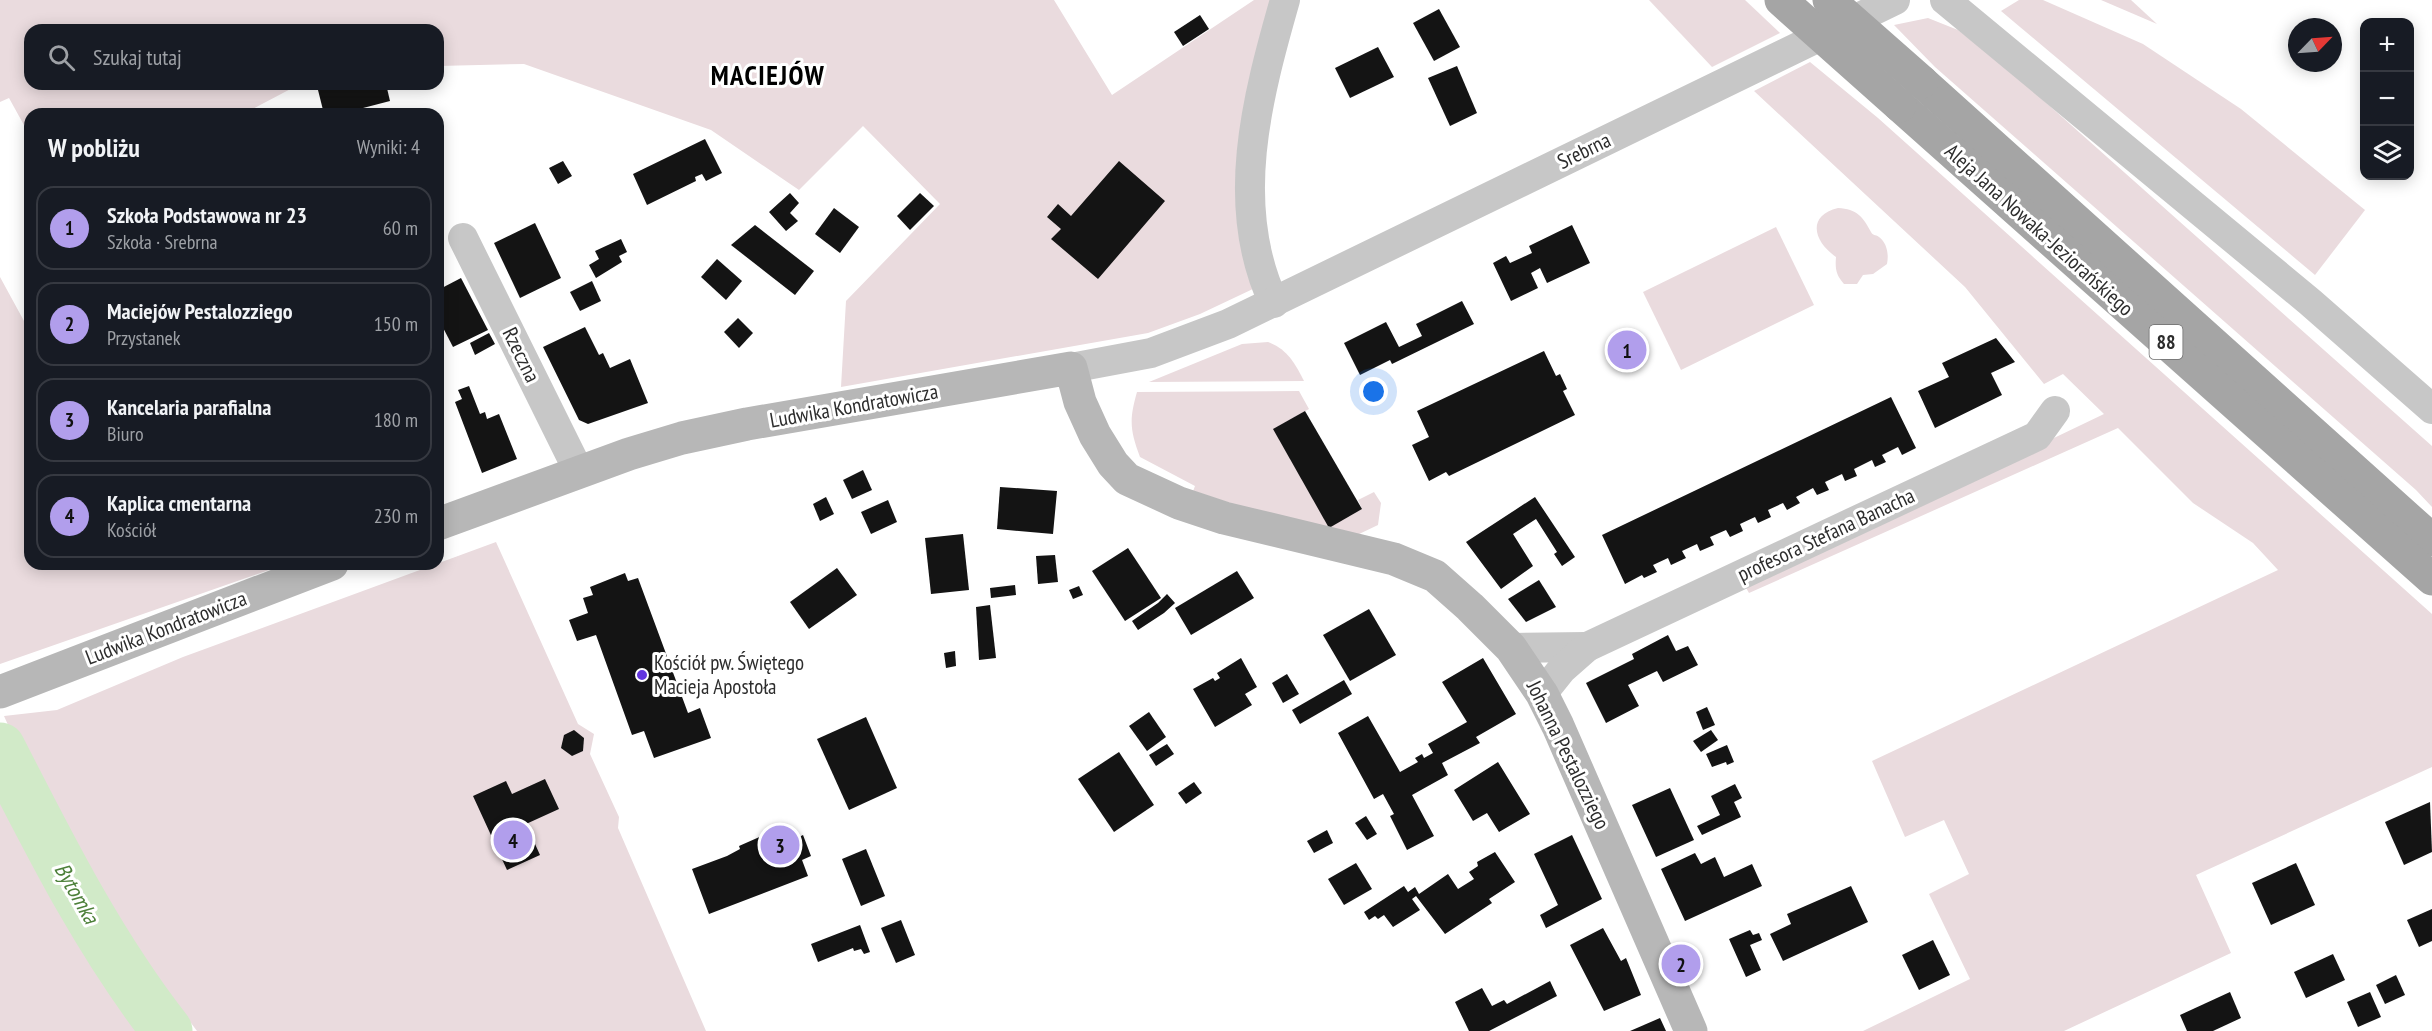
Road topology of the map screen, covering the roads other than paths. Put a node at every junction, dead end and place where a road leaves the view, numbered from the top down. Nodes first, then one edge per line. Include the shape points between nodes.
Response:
1 (1285, 0) edge
2 (1781, 0) edge
3 (1828, 0) edge
4 (1895, 0) edge
5 (1945, 0) edge
6 (463, 238) dead end
7 (1274, 303) junction
8 (1071, 368) junction
9 (2432, 409) edge
10 (2055, 411) dead end
11 (579, 472) junction
12 (444, 522) edge
13 (2432, 540) edge
14 (316, 570) edge
15 (2432, 579) edge
16 (1587, 646) junction
17 (1510, 648) junction
18 (9, 689) edge
19 (1542, 694) junction
20 (1691, 1031) edge

1 - 7 street via 1262,85 1249,178 1256,248
2 - 15 main road, Aleja Jana Nowaka-Jeziorańskiego / 88, bridge
3 - 13 main road, Aleja Jana Nowaka-Jeziorańskiego / 88, bridge
4 - 7 street, Srebrna
5 - 9 street via 2310,302
6 - 11 street, Rzeczna
7 - 8 street, Ludwika Kondratowicza via 1164,350
8 - 11 street, Ludwika Kondratowicza via 747,424 654,446
8 - 17 street, Johanna Pestalozziego via 1087,419 1113,464 1127,479 1209,514 1378,555 1423,570 1460,597
10 - 16 street, profesora Stefana Banacha via 2037,436
11 - 12 street, Ludwika Kondratowicza
14 - 18 street, Ludwika Kondratowicza
16 - 17 street, profesora Stefana Banacha
16 - 19 street, profesora Stefana Banacha
17 - 19 street, Johanna Pestalozziego
19 - 20 street, Johanna Pestalozziego

